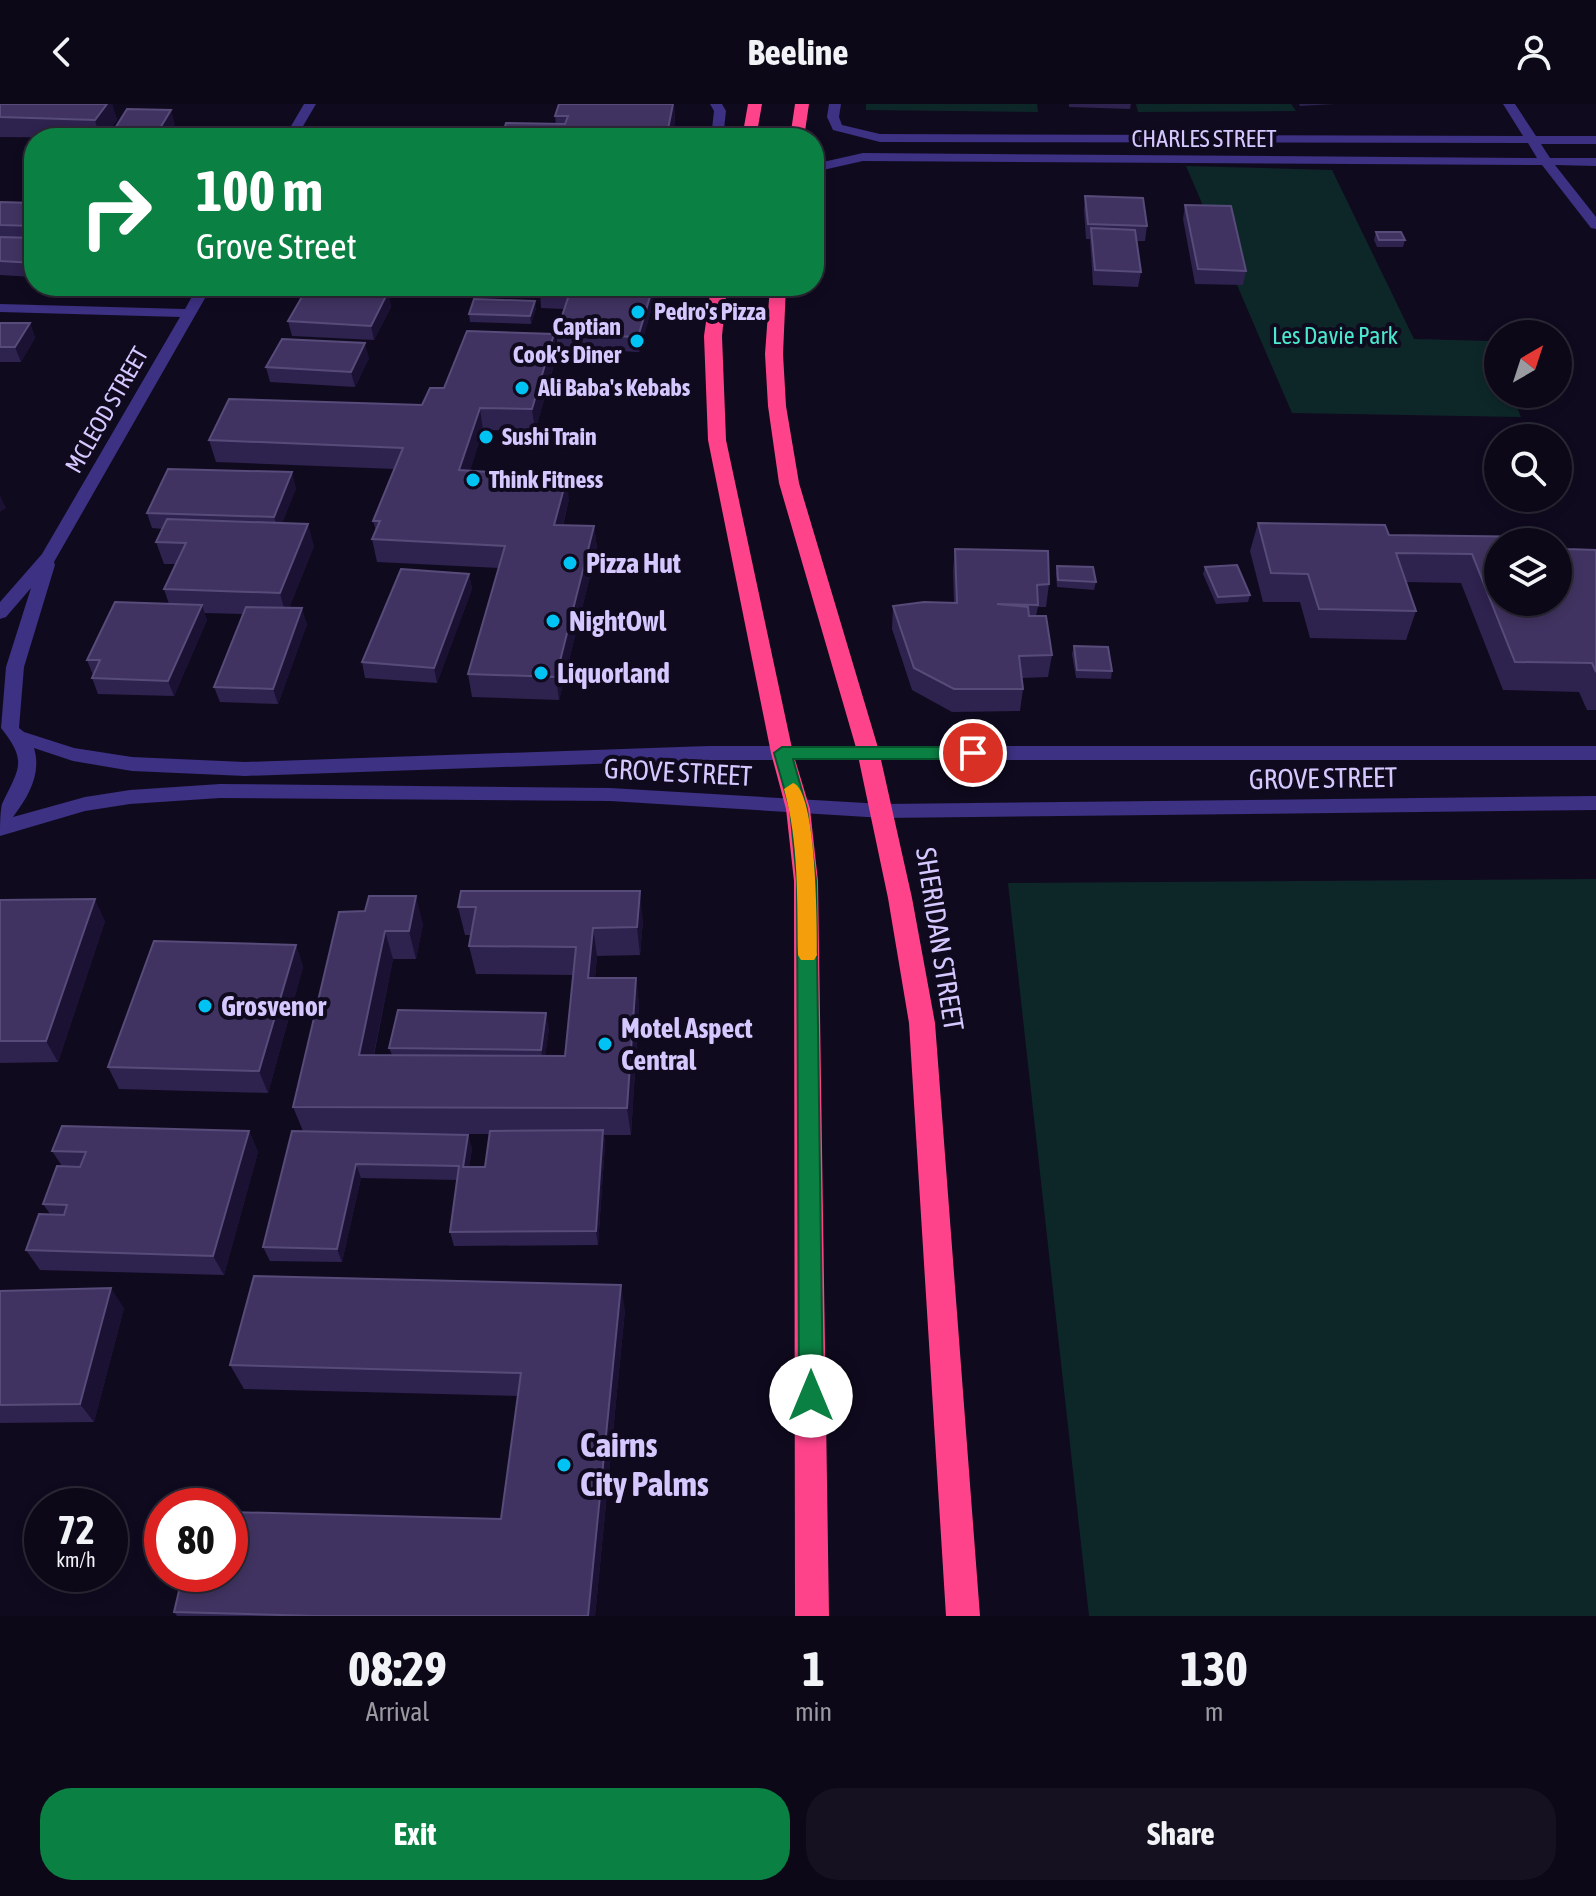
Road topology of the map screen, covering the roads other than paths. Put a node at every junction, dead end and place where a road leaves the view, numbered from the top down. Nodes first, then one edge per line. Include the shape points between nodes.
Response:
1 (310, 104) edge
2 (716, 104) edge
3 (755, 104) edge
4 (802, 104) edge
5 (835, 104) edge
6 (1509, 104) edge
7 (296, 128) edge
8 (718, 128) edge
9 (751, 128) edge
10 (798, 128) edge
11 (918, 138) junction
12 (1533, 140) junction
13 (1596, 140) edge
14 (919, 158) junction
15 (1546, 162) junction
16 (1596, 162) edge
17 (824, 166) edge
18 (1596, 225) edge
19 (199, 296) edge
20 (718, 296) edge
21 (777, 296) edge
22 (0, 308) edge
23 (189, 313) junction
24 (49, 557) junction
25 (0, 613) edge
26 (10, 729) edge
27 (868, 751) junction
28 (782, 753) junction
29 (1596, 753) edge
30 (1596, 803) edge
31 (798, 809) junction
32 (883, 811) junction
33 (0, 819) edge
34 (0, 829) edge
35 (812, 1616) edge
36 (963, 1616) edge

1 - 7 street
2 - 8 street
3 - 9 highway
4 - 10 highway
5 - 11 street, CHARLES STREET via 837,127 847,132
6 - 12 street
11 - 12 street, CHARLES STREET
11 - 14 street
12 - 13 street, CHARLES STREET
12 - 15 street
14 - 15 street, CHARLES STREET
14 - 17 street, CHARLES STREET via 863,157
15 - 16 street, CHARLES STREET
15 - 18 street
19 - 23 street, MCLEOD STREET
20 - 28 highway via 713,336 717,440
21 - 27 highway, SHERIDAN STREET via 776,393 789,483
22 - 23 street
23 - 24 street, MCLEOD STREET
24 - 25 street, MCLEOD STREET
24 - 26 street, MCLEOD STREET via 15,667
26 - 28 street, GROVE STREET via 73,754 193,768
26 - 33 street, MCLEOD STREET via 28,758 28,770 19,795
27 - 28 street, GROVE STREET
27 - 29 street, GROVE STREET
27 - 32 highway, SHERIDAN STREET
28 - 31 highway
30 - 32 street, GROVE STREET
31 - 32 street, GROVE STREET
31 - 34 street, GROVE STREET via 644,796 207,793 85,805
31 - 35 highway via 806,881
32 - 36 highway, SHERIDAN STREET via 922,1023

